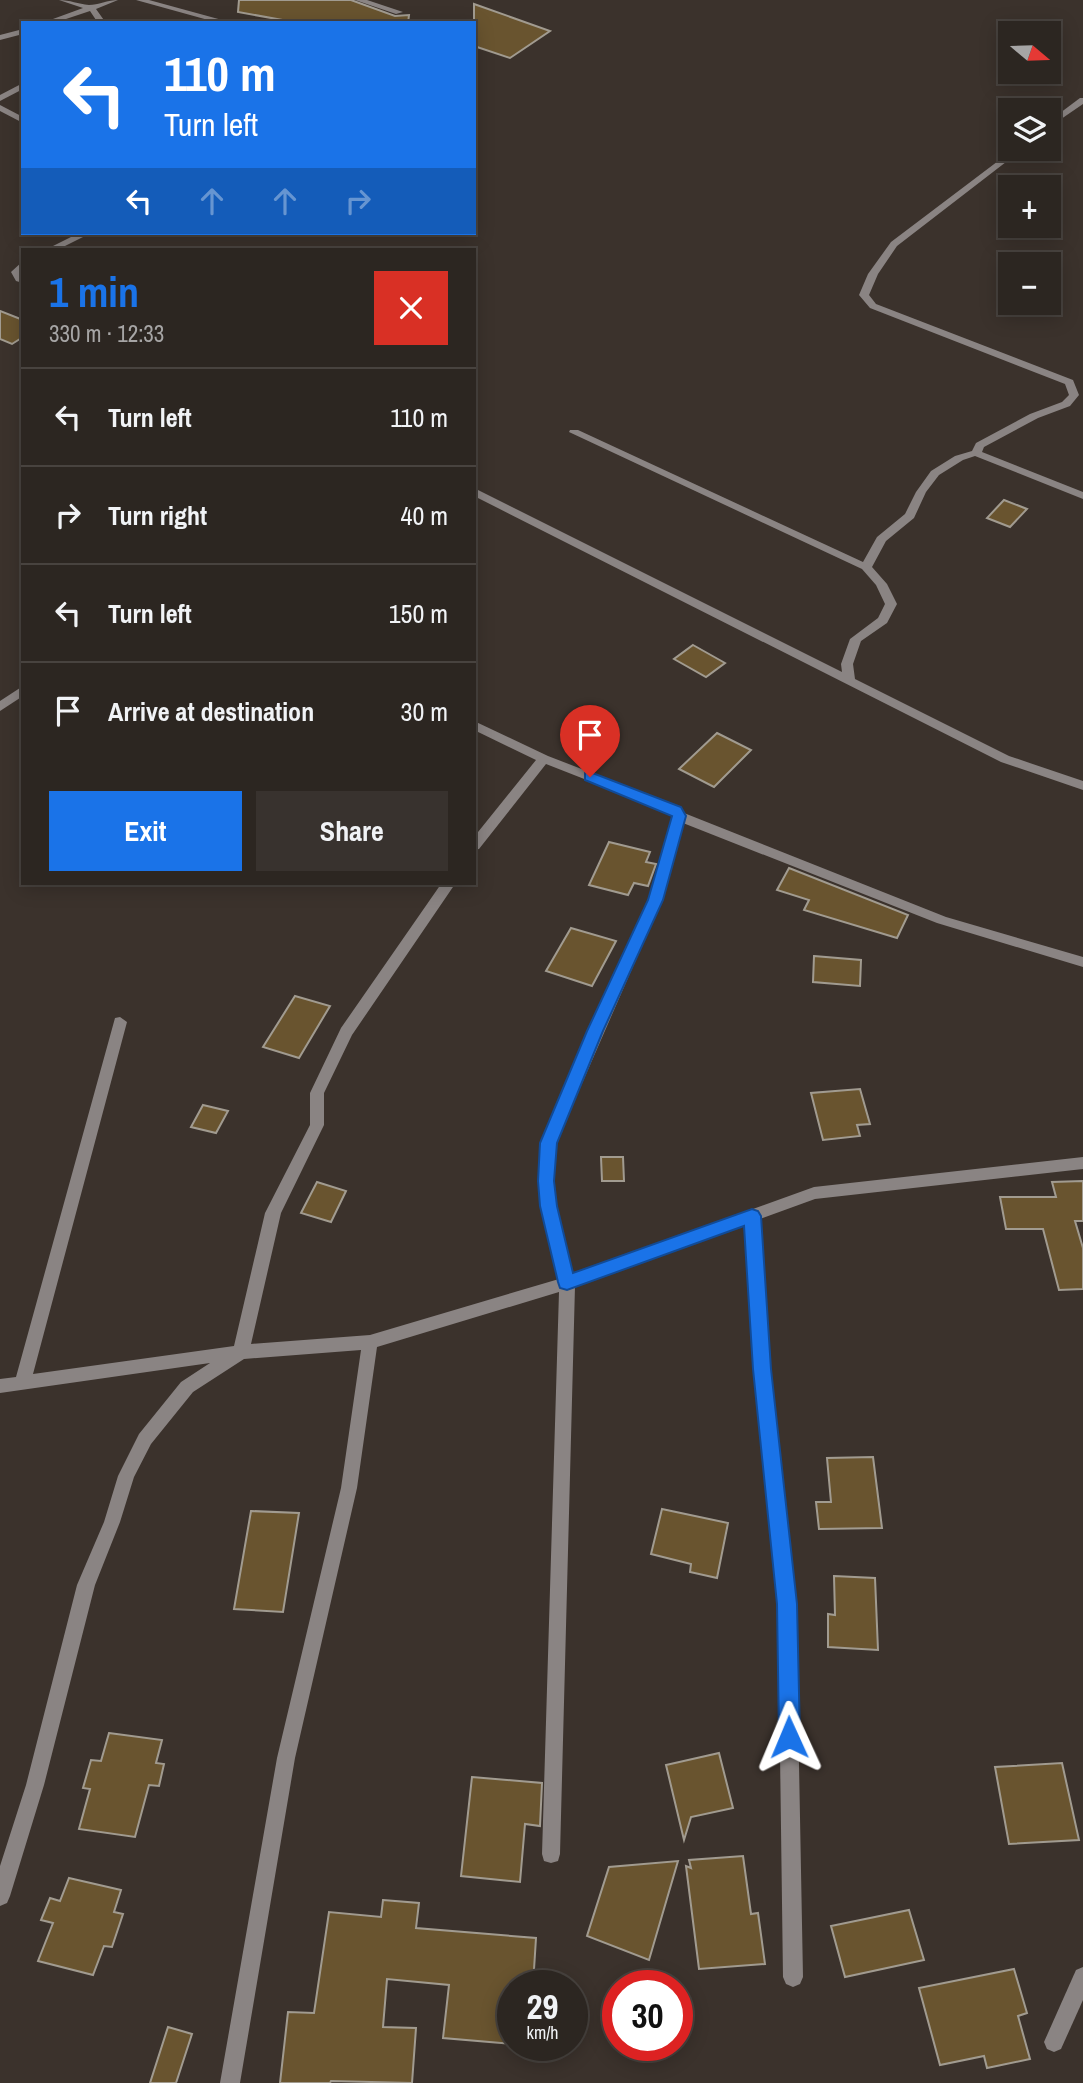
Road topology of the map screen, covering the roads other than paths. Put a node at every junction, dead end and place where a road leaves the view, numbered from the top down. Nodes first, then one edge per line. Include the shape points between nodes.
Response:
1 (64, 0) edge
2 (114, 0) edge
3 (140, 0) edge
4 (359, 0) edge
5 (92, 8) junction
6 (399, 12) dead end
7 (52, 21) edge
8 (101, 21) edge
9 (221, 21) edge
10 (21, 32) edge
11 (0, 38) edge
12 (21, 86) edge
13 (0, 99) edge
14 (1083, 100) edge
15 (0, 108) edge
16 (1061, 116) edge
17 (21, 120) edge
18 (1003, 161) edge
19 (82, 235) edge
20 (54, 248) edge
21 (575, 432) dead end
22 (976, 453) junction
23 (476, 493) edge
24 (1083, 496) edge
25 (866, 566) junction
26 (849, 680) junction
27 (21, 691) edge
28 (0, 706) edge
29 (476, 726) edge
30 (544, 759) junction
31 (1083, 786) edge
32 (679, 816) junction
33 (476, 844) edge
34 (447, 885) edge
35 (1083, 962) edge
36 (120, 1022) dead end
37 (1083, 1163) edge
38 (752, 1216) junction
39 (567, 1282) junction
40 (370, 1342) junction
41 (241, 1352) junction
42 (23, 1382) junction
43 (0, 1386) edge
44 (551, 1854) dead end
45 (0, 1896) edge
46 (793, 1977) dead end
47 (1083, 1977) edge
48 (1054, 2042) dead end
49 (230, 2083) edge

1 - 5 street
2 - 5 street
3 - 9 street
4 - 6 street
5 - 7 street
5 - 8 street
10 - 11 street
12 - 13 street
14 - 16 street
15 - 17 street
18 - 22 street via 894,244 864,295 873,306 1069,383 1074,395 1066,404 991,439
19 - 20 street
21 - 25 street
22 - 24 street
22 - 25 street via 935,473 910,516 881,539
23 - 26 street
25 - 26 street via 891,604 883,620 856,639 847,664
26 - 31 street via 1005,758
27 - 28 street
29 - 30 street
30 - 32 street via 676,810
30 - 33 street
32 - 35 street via 942,920
32 - 39 street via 655,900 549,1143 548,1206
34 - 41 street via 346,1032 317,1093 317,1125 273,1213
36 - 42 street
37 - 38 street via 814,1193
38 - 39 street
38 - 46 street via 762,1369 787,1604
39 - 40 street
39 - 44 street
40 - 41 street
40 - 49 street via 349,1488 286,1758
41 - 42 street
41 - 45 street via 187,1387 145,1439 125,1476 86,1585 35,1785
42 - 43 street
47 - 48 street

